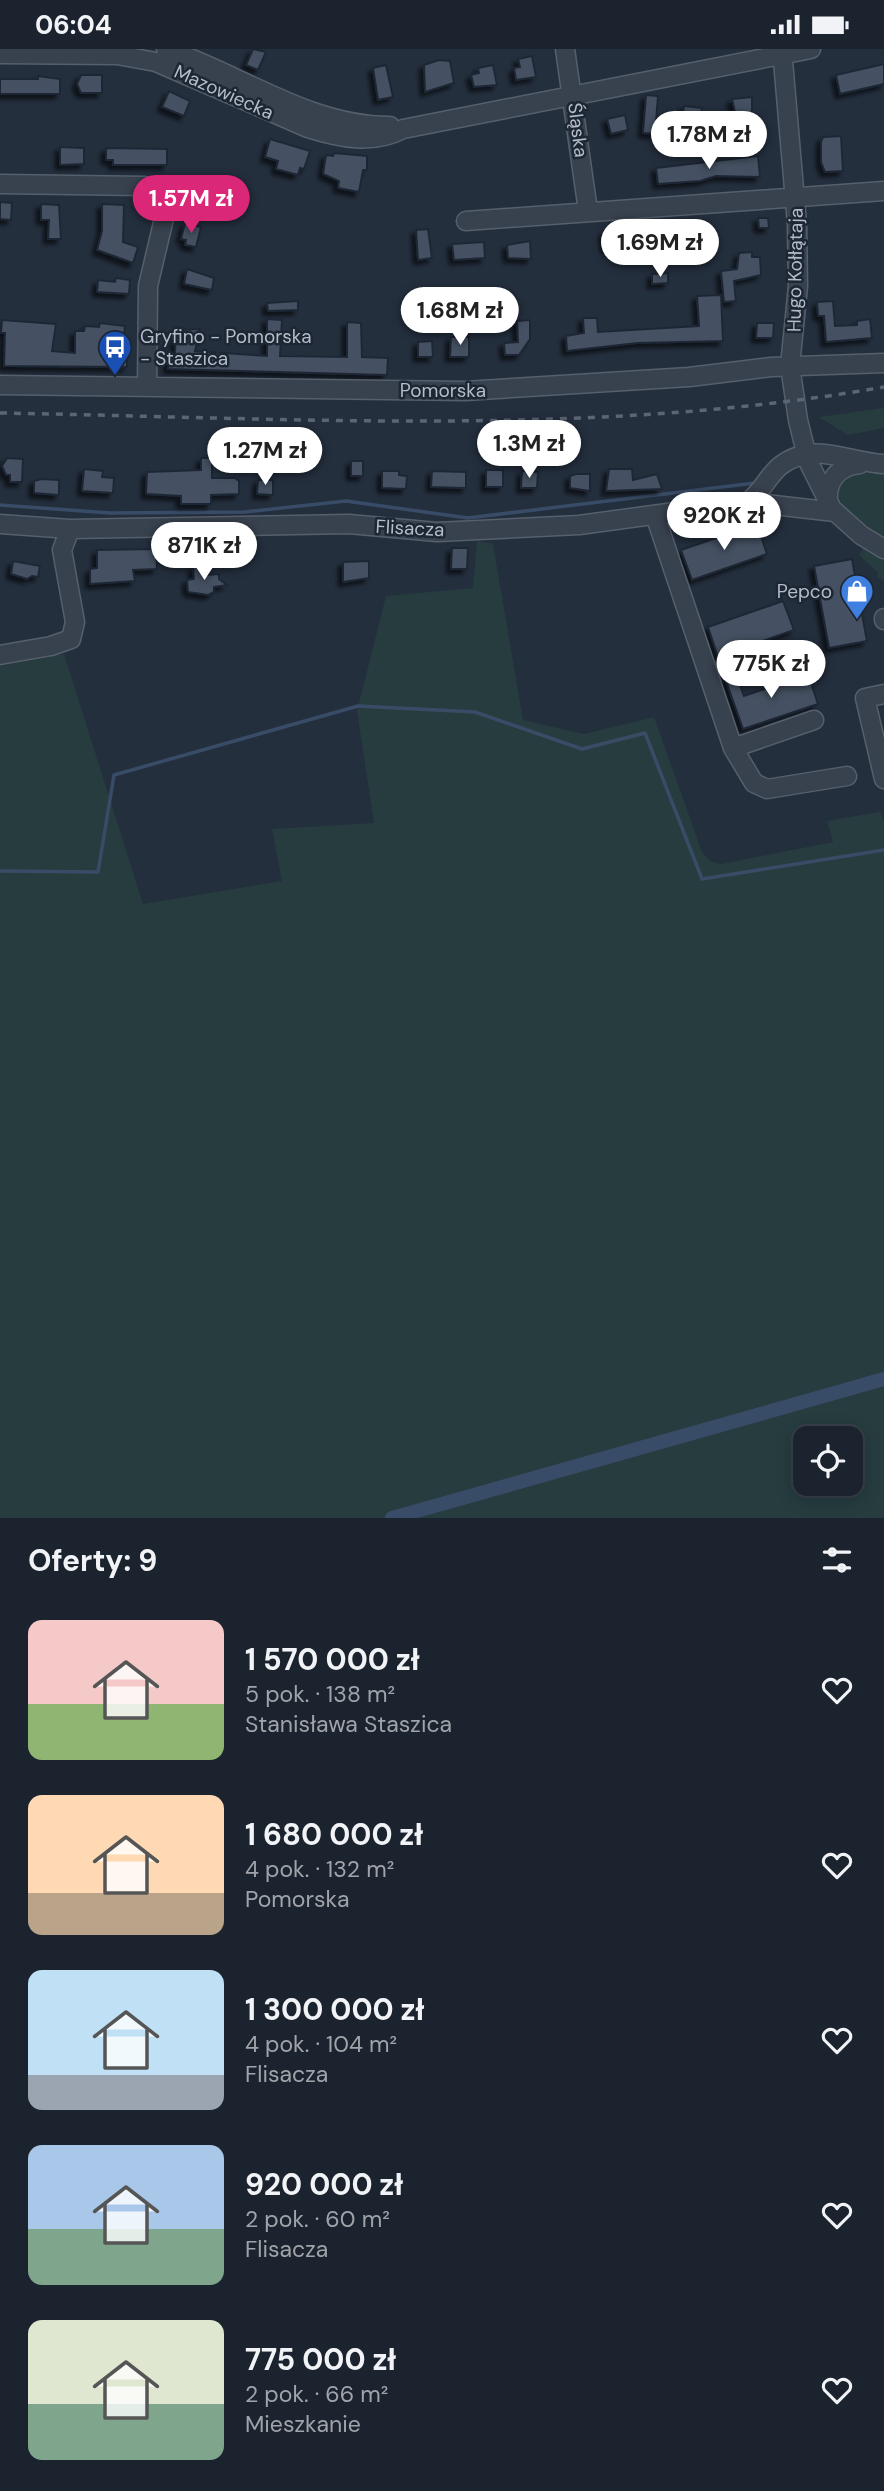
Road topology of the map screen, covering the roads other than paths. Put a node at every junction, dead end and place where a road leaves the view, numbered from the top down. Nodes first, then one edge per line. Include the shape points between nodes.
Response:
1 (166, 49) edge
2 (565, 49) edge
3 (811, 49) edge
4 (782, 52) edge
5 (0, 54) edge
6 (573, 96) junction
7 (403, 129) junction
8 (0, 184) edge
9 (884, 191) edge
10 (796, 197) junction
11 (588, 211) junction
12 (466, 221) dead end
13 (884, 363) edge
14 (790, 366) junction
15 (0, 385) edge
16 (147, 387) junction
17 (805, 452) junction
18 (877, 464) edge
19 (748, 502) junction
20 (832, 507) junction
21 (655, 515) junction
22 (0, 524) edge
23 (70, 529) junction
24 (884, 549) edge
25 (0, 655) edge
26 (884, 694) edge
27 (814, 720) dead end
28 (733, 748) junction
29 (847, 776) dead end
30 (884, 779) edge

1 - 7 street, Mazowiecka via 337,121
2 - 6 street, Śląska
3 - 4 street, Mazowiecka
4 - 6 street, Mazowiecka
4 - 10 street, Hugo Kołłątaja
5 - 7 street, Mazowiecka via 117,55 156,62 333,136 380,137
6 - 7 street, Mazowiecka
6 - 11 street, Śląska
8 - 16 street via 145,185 163,191 167,200 148,286
9 - 10 street
10 - 11 street
10 - 14 street, Hugo Kołłątaja via 798,286
11 - 12 street
13 - 14 street, Pomorska
14 - 16 street, Pomorska via 490,390
14 - 17 street, Hugo Kołłątaja
15 - 16 street, Pomorska
17 - 18 street
17 - 19 street via 780,466
17 - 20 street
18 - 20 street via 840,470 831,484
19 - 20 street, Flisacza
19 - 21 street, Flisacza
20 - 24 street via 861,535
21 - 23 street, Flisacza via 579,525 437,532 349,524
21 - 28 street
22 - 23 street, Flisacza
23 - 25 street via 62,550 75,622 71,639
26 - 30 street via 865,698
27 - 28 street
28 - 29 street via 754,783 767,789

